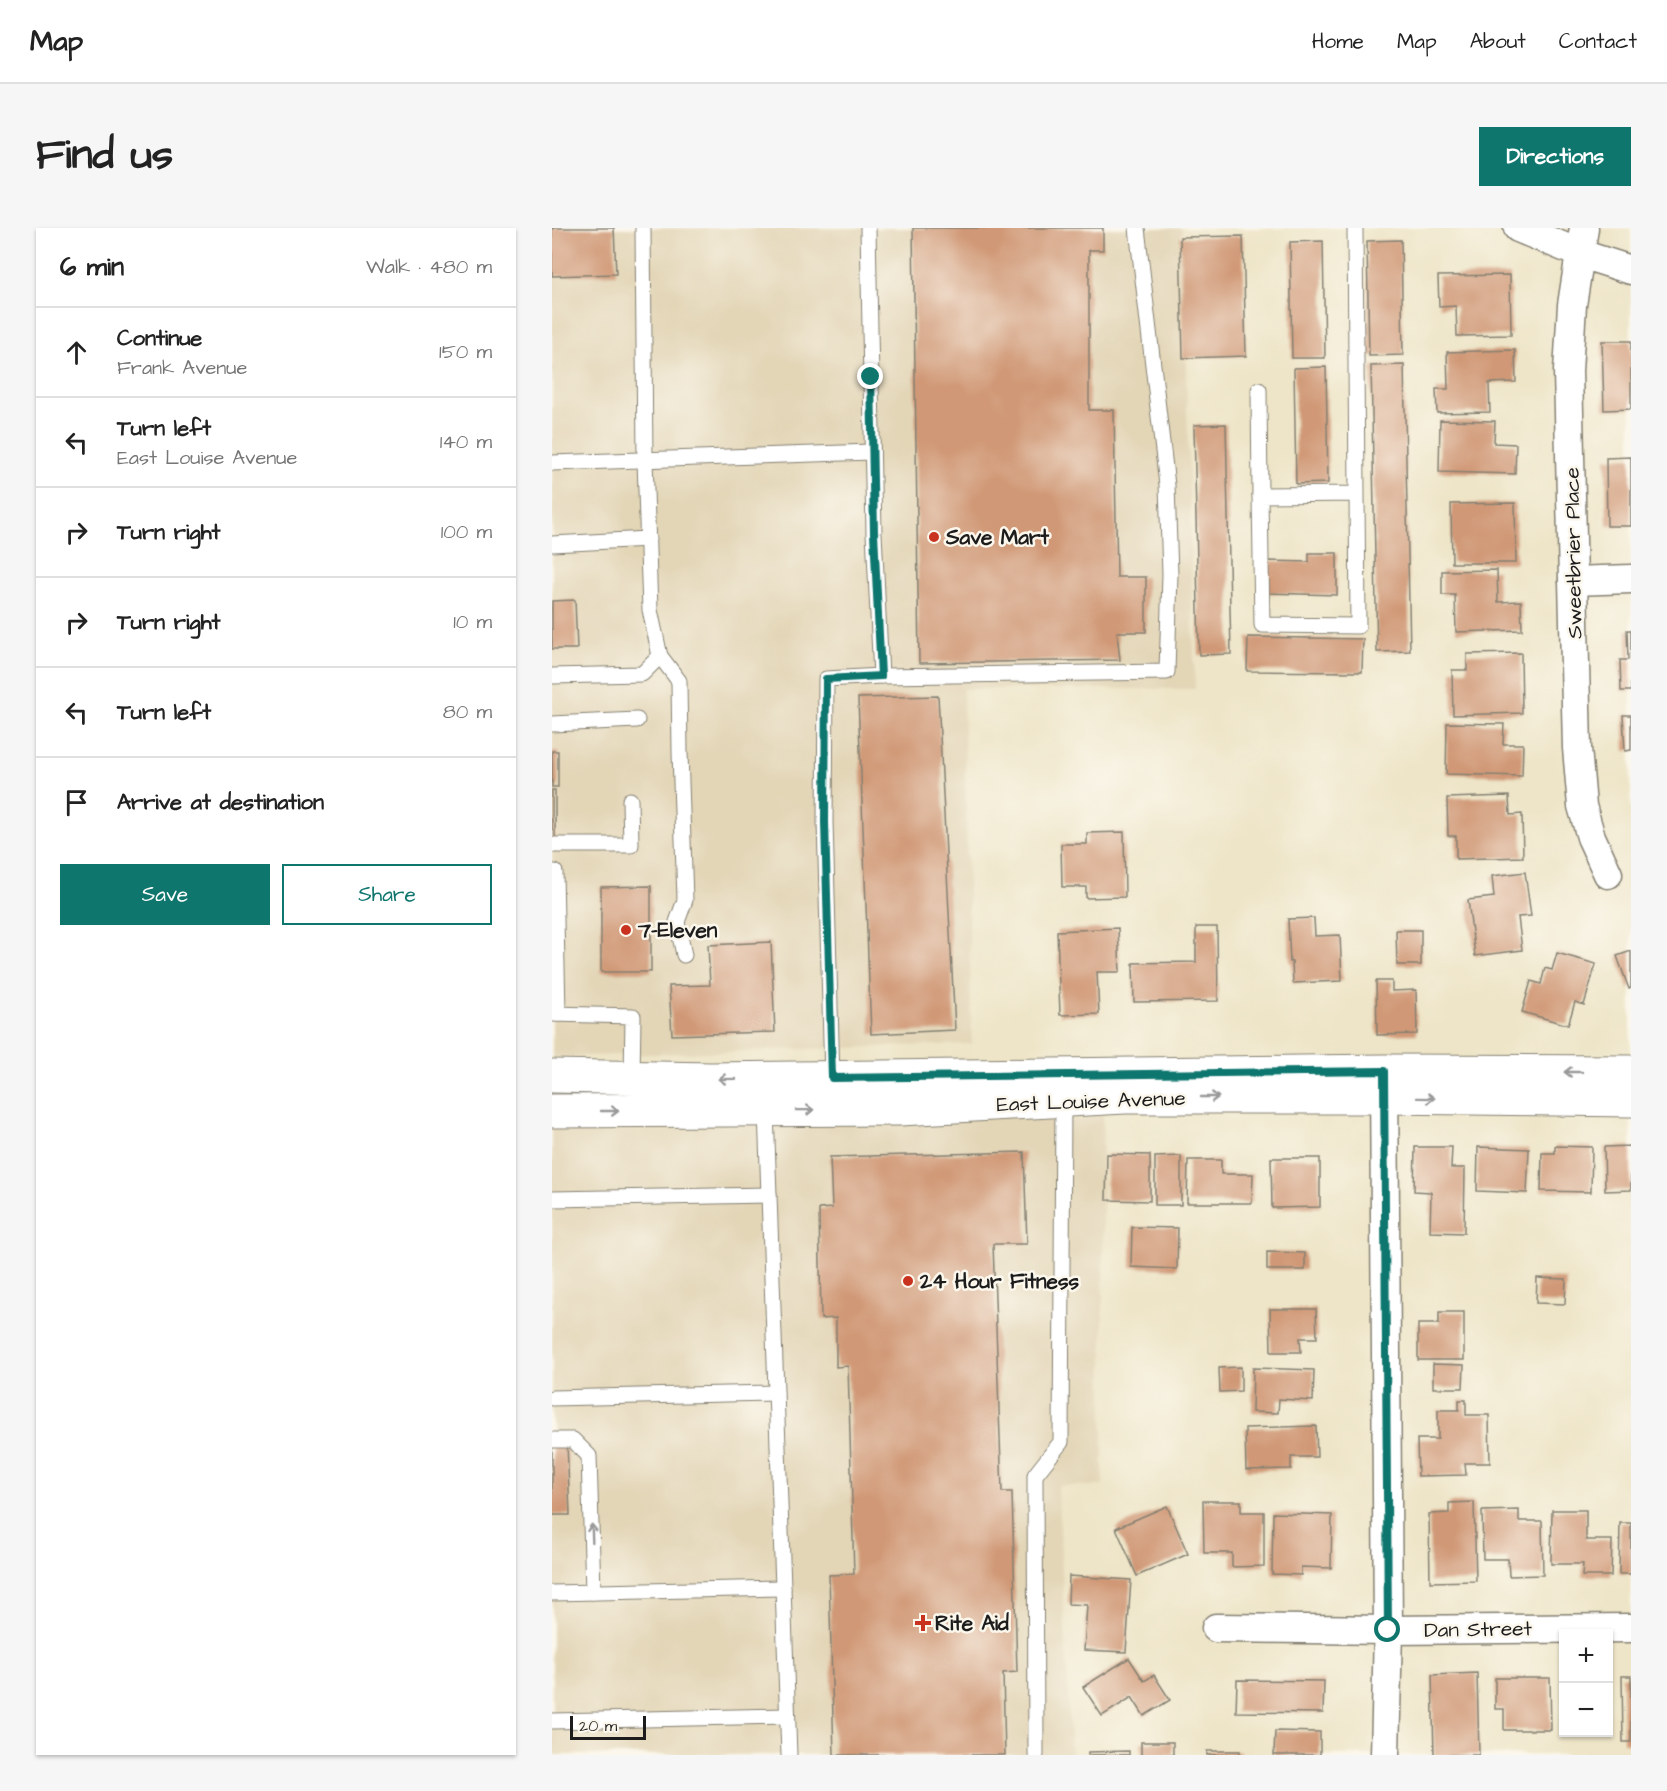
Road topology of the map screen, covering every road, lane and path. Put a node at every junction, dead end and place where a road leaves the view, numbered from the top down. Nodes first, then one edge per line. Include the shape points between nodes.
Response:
1 (643, 228) edge
2 (868, 228) edge
3 (1137, 228) edge
4 (1354, 228) edge
5 (1518, 228) edge
6 (1583, 241) edge
7 (1631, 270) edge
8 (1259, 390) dead end
9 (872, 452) junction
10 (645, 460) junction
11 (552, 463) edge
12 (1357, 494) junction
13 (1260, 495) junction
14 (648, 539) junction
15 (552, 544) edge
16 (1631, 579) edge
17 (1573, 581) junction
18 (660, 656) junction
19 (552, 676) edge
20 (881, 676) junction
21 (637, 720) dead end
22 (552, 724) edge
23 (630, 800) dead end
24 (552, 845) edge
25 (552, 872) edge
26 (1608, 874) dead end
27 (684, 955) dead end
28 (555, 1014) edge
29 (1631, 1072) edge
30 (552, 1076) edge
31 (632, 1078) junction
32 (832, 1078) junction
33 (1383, 1084) junction
34 (1631, 1100) edge
35 (1063, 1101) junction
36 (552, 1111) edge
37 (766, 1111) junction
38 (769, 1195) junction
39 (552, 1199) edge
40 (776, 1394) junction
41 (552, 1398) edge
42 (552, 1440) edge
43 (783, 1588) junction
44 (593, 1592) junction
45 (552, 1593) edge
46 (1216, 1628) dead end
47 (1631, 1628) edge
48 (1388, 1630) junction
49 (787, 1716) junction
50 (552, 1721) edge
51 (789, 1755) edge
52 (1036, 1755) edge
53 (1385, 1755) edge

1 - 10 lane
2 - 9 lane
3 - 20 lane via 1167,485 1170,574 1167,672
4 - 12 lane
5 - 6 street
6 - 7 street
6 - 17 street, Sweetbrier Place via 1572,305 1568,371
8 - 13 lane
9 - 10 lane
9 - 20 lane
10 - 11 lane
10 - 14 lane
12 - 13 lane
12 - 13 lane via 1358,626 1262,625
14 - 15 lane
14 - 18 lane via 650,610
16 - 17 street
17 - 26 street, Sweetbrier Place via 1582,806
18 - 19 lane via 642,674
18 - 27 lane via 679,681 685,900 677,922
20 - 32 lane via 826,679 825,822
21 - 22 lane
23 - 24 lane via 631,845
25 - 28 lane
28 - 31 lane via 633,1016
29 -> 33 street, East Louise Avenue
30 - 31 street, East Louise Avenue
32 -> 31 street, East Louise Avenue
32 - 33 street, East Louise Avenue
33 -> 34 street, East Louise Avenue
35 -> 33 street, East Louise Avenue
33 - 48 street
37 -> 35 street, East Louise Avenue
35 - 52 lane via 1061,1442 1035,1475
36 -> 37 street, East Louise Avenue
37 - 38 lane
38 - 39 lane
38 - 40 lane
40 - 41 lane
40 - 43 lane
44 -> 42 lane via 589,1456 573,1440
43 - 44 lane
43 - 49 lane
44 - 45 lane
46 - 48 street, Dan Street
47 - 48 street, Dan Street
48 - 53 street
49 - 50 lane
49 - 51 lane

